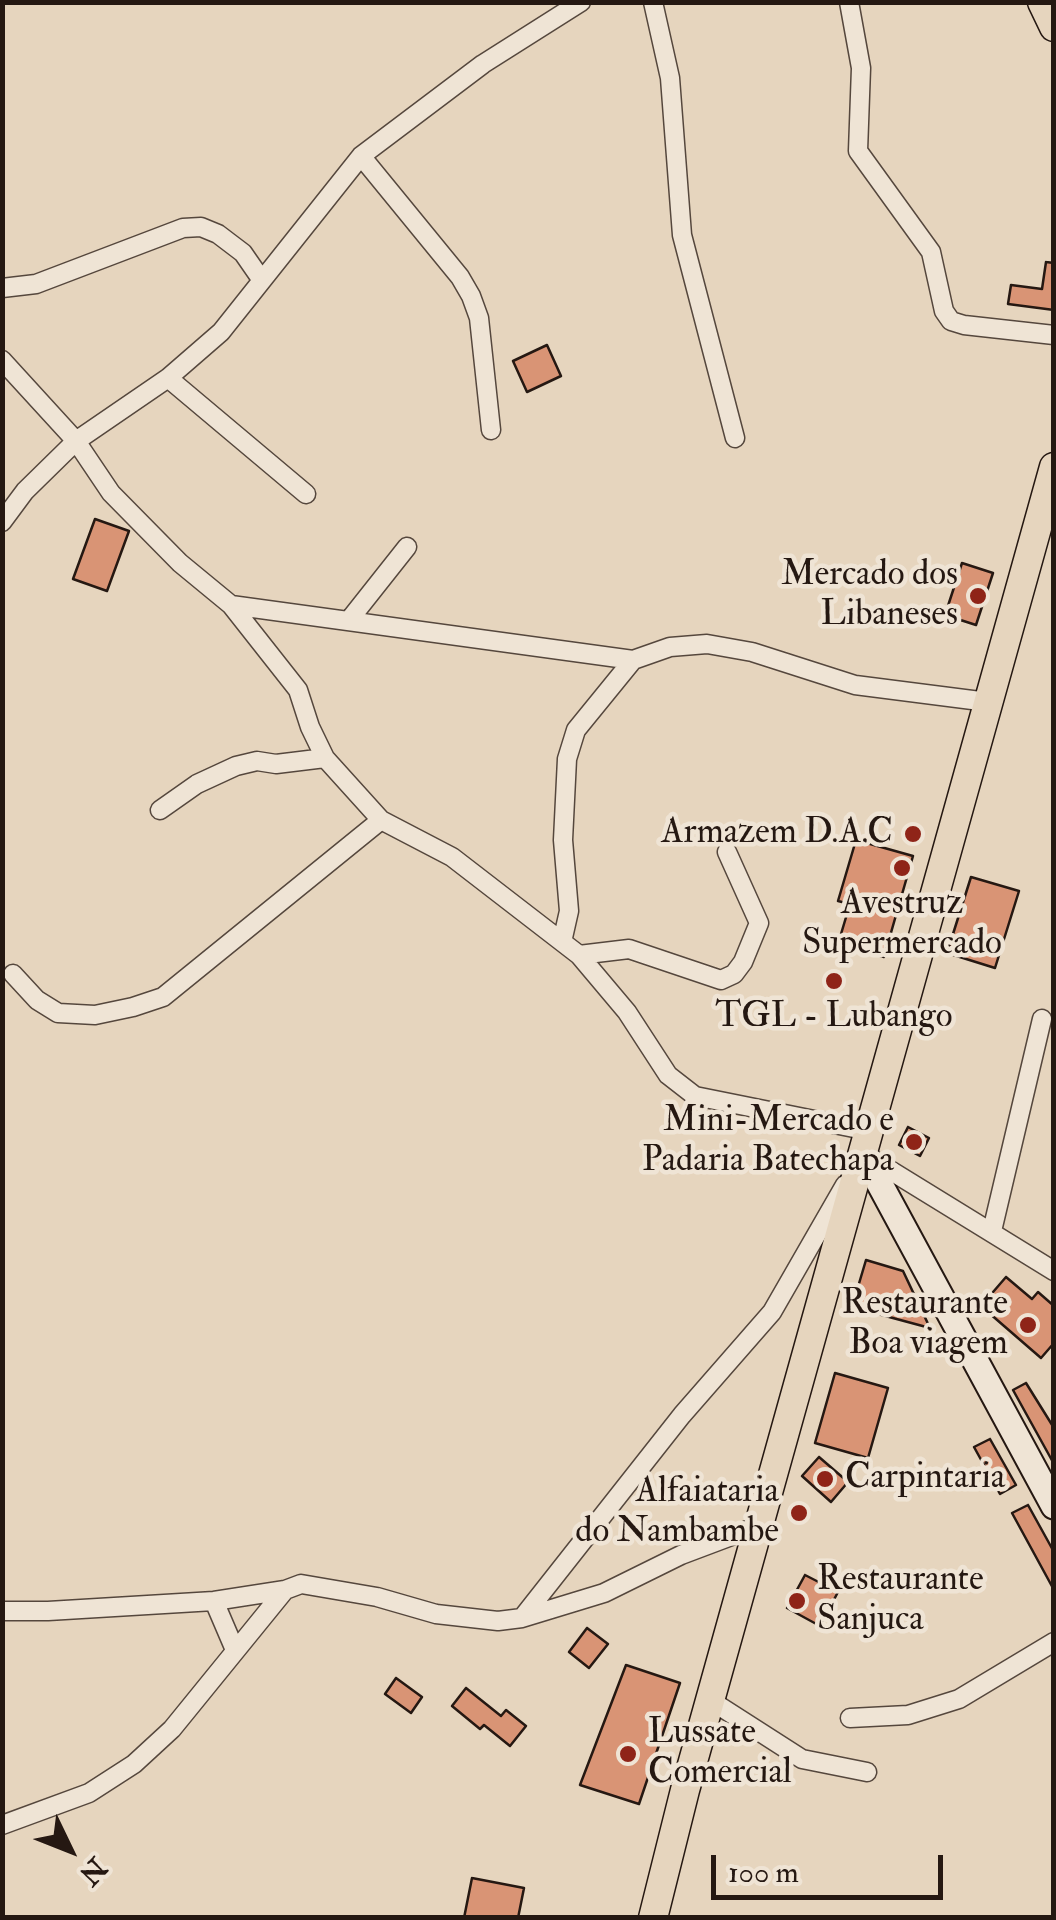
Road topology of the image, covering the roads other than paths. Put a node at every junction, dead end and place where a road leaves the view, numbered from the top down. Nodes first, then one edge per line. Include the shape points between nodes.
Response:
1 (581, 2) edge
2 (653, 2) edge
3 (849, 2) edge
4 (1042, 2) edge
5 (1054, 26) edge
6 (361, 156) junction
7 (262, 279) junction
8 (2, 288) edge
9 (1054, 335) edge
10 (2, 360) edge
11 (168, 378) junction
12 (491, 430) dead end
13 (735, 438) dead end
14 (76, 441) junction
15 (1054, 467) edge
16 (306, 494) dead end
17 (2, 522) edge
18 (407, 547) dead end
19 (231, 605) junction
20 (350, 619) junction
21 (633, 660) junction
22 (988, 702) junction
23 (325, 758) junction
24 (160, 810) dead end
25 (381, 820) junction
26 (727, 852) dead end
27 (562, 942) junction
28 (579, 955) junction
29 (13, 974) dead end
30 (1042, 1019) dead end
31 (866, 1142) junction
32 (992, 1231) junction
33 (1054, 1271) edge
34 (1054, 1506) edge
35 (758, 1526) junction
36 (285, 1590) junction
37 (214, 1601) junction
38 (2, 1611) edge
39 (522, 1618) junction
40 (1054, 1642) edge
41 (234, 1650) junction
42 (710, 1700) junction
43 (850, 1718) dead end
44 (866, 1772) dead end
45 (2, 1825) edge
46 (653, 1918) edge

1 - 6 street
2 - 13 street via 670,78 682,234
3 - 9 street via 861,68 858,151 931,252 944,311 964,325
4 - 5 main road
6 - 7 street
6 - 12 street via 471,296
7 - 8 street via 242,254 201,227 182,228 36,284
7 - 11 street via 220,332
10 - 14 street
11 - 14 street
11 - 16 street
14 - 17 street
14 - 19 street via 111,493
15 - 22 main road
18 - 20 street
19 - 20 street
19 - 23 street via 298,690
20 - 21 street
21 - 22 street via 706,644 856,685
21 - 27 street via 576,730 566,759 568,910
22 - 31 main road
23 - 24 street via 236,766
23 - 25 street
25 - 27 street via 452,857
25 - 29 street via 162,996 94,1016 58,1013
26 - 28 street via 760,922 734,974 721,980 630,948
27 - 28 street
28 - 31 street via 668,1075 695,1096
30 - 32 street
31 - 32 street
31 - 34 street
31 - 35 main road
31 - 39 street via 772,1312
32 - 33 street
35 - 39 street via 604,1593
35 - 42 main road
36 - 37 street
36 - 39 street via 300,1584 436,1614
36 - 41 street
37 - 38 street
37 - 41 street
40 - 43 street via 959,1699 908,1715
41 - 45 street via 134,1764 89,1793
42 - 44 street via 802,1759
42 - 46 main road

